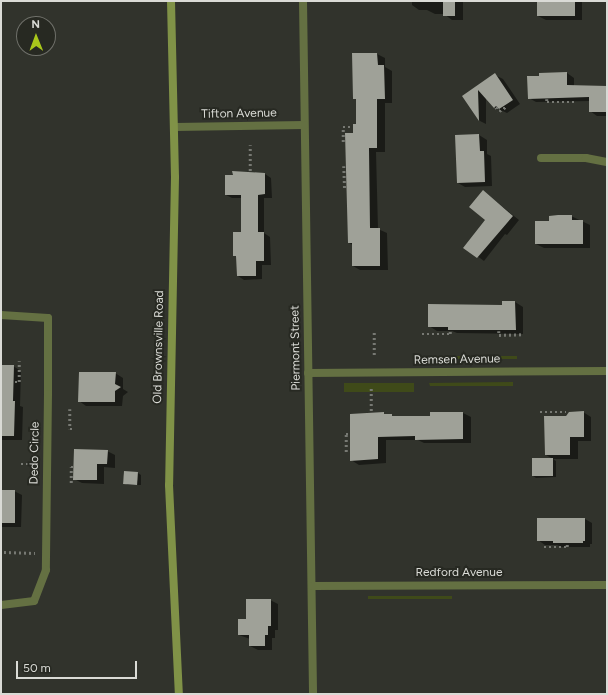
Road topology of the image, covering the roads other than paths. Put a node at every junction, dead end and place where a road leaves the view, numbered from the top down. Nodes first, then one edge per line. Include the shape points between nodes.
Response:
1 (171, 1) edge
2 (303, 1) edge
3 (304, 125) junction
4 (175, 127) junction
5 (541, 158) dead end
6 (607, 162) edge
7 (1, 315) edge
8 (607, 371) edge
9 (308, 372) junction
10 (607, 585) edge
11 (312, 586) junction
12 (1, 605) edge
13 (179, 694) edge
14 (313, 694) edge

1 - 4 street, Old Brownsville Road
2 - 3 street, Piermont Street
3 - 4 street, Tifton Avenue
3 - 9 street, Piermont Street
4 - 13 street, Old Brownsville Road via 169,485
5 - 6 street via 586,158
7 - 12 street, Dedo Circle via 48,318 46,570 34,601
8 - 9 street, Remsen Avenue
9 - 11 street, Piermont Street
10 - 11 street, Redford Avenue
11 - 14 street, Piermont Street

